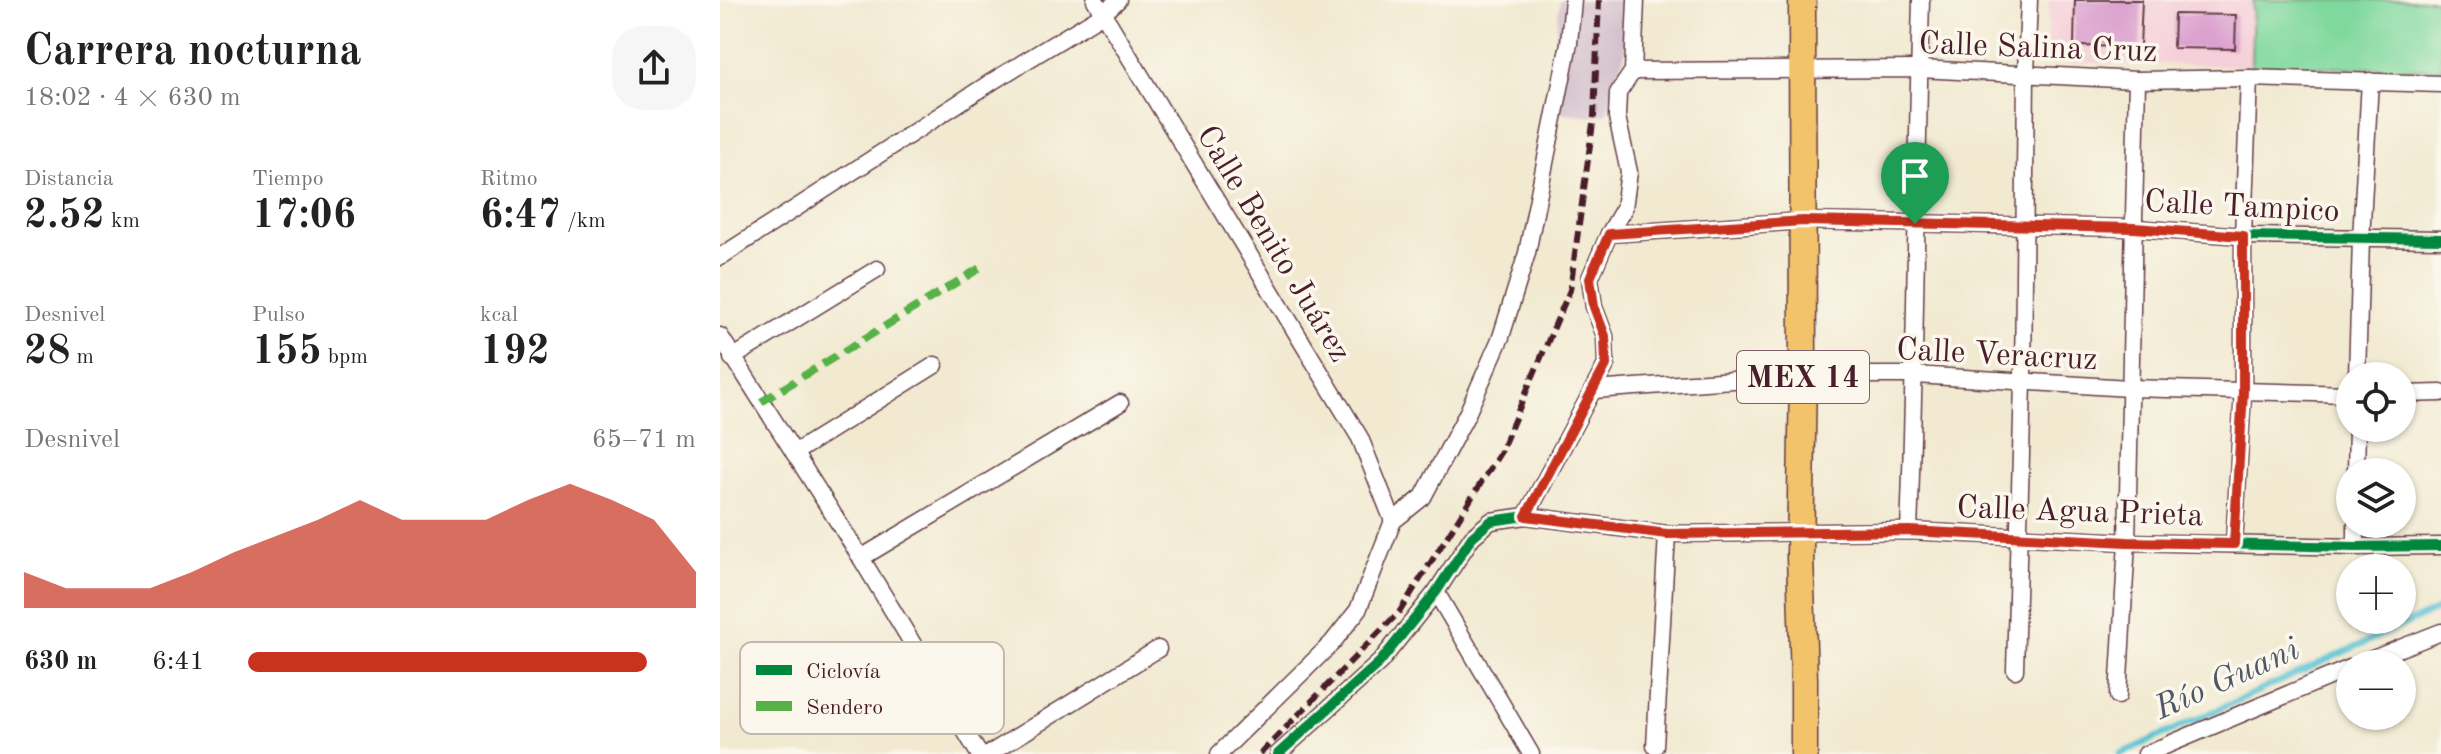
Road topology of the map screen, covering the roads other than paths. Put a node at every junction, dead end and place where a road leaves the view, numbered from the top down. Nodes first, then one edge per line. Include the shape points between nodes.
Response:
1 (1118, 0) edge
2 (1573, 0) edge
3 (1636, 0) edge
4 (1802, 0) edge
5 (1921, 0) edge
6 (2029, 0) edge
7 (1099, 7) edge
8 (1919, 69) junction
9 (1802, 70) junction
10 (1633, 71) junction
11 (2026, 73) junction
12 (2249, 78) junction
13 (2137, 80) junction
14 (2370, 81) junction
15 (2441, 84) edge
16 (1803, 221) junction
17 (1915, 224) junction
18 (2024, 226) junction
19 (2134, 228) junction
20 (1609, 234) junction
21 (2243, 236) junction
22 (2361, 239) junction
23 (2441, 239) edge
24 (720, 257) edge
25 (877, 269) dead end
26 (720, 336) edge
27 (732, 358) junction
28 (2357, 362) edge
29 (935, 365) dead end
30 (1803, 375) junction
31 (1915, 375) junction
32 (2023, 382) junction
33 (2129, 388) junction
34 (1594, 390) junction
35 (2243, 392) junction
36 (2441, 393) edge
37 (2336, 394) edge
38 (2416, 394) edge
39 (1120, 403) dead end
40 (794, 453) junction
41 (1526, 516) junction
42 (1393, 521) junction
43 (1909, 531) junction
44 (1800, 532) junction
45 (1667, 534) junction
46 (2019, 535) junction
47 (2356, 538) edge
48 (2127, 542) junction
49 (2234, 544) junction
50 (2441, 546) edge
51 (2356, 547) junction
52 (861, 558) junction
53 (1436, 592) junction
54 (2441, 632) edge
55 (912, 642) edge
56 (1158, 649) dead end
57 (2395, 650) edge
58 (2015, 670) dead end
59 (2336, 674) edge
60 (2118, 696) dead end
61 (967, 734) edge
62 (1655, 746) dead end
63 (979, 754) edge
64 (989, 754) edge
65 (1219, 754) edge
66 (1278, 754) edge
67 (1531, 754) edge
68 (1804, 754) edge
69 (2146, 754) edge

1 - 7 street
2 - 42 street via 1527,253 1501,337 1423,497
3 - 10 street
4 - 9 main road, MEX 14
5 - 8 street
6 - 11 street
7 - 24 street
7 - 42 street, Calle Benito Juárez via 1360,438
8 - 9 street, Calle Salina Cruz
8 - 11 street, Calle Salina Cruz
8 - 17 street
9 - 10 street, Calle Salina Cruz
9 - 16 main road, MEX 14
10 - 20 street via 1618,93 1617,117 1629,172 1624,208
11 - 13 street, Calle Salina Cruz
11 - 18 street
12 - 13 street, Calle Salina Cruz
12 - 14 street, Calle Salina Cruz
12 - 21 street
13 - 19 street
14 - 15 street, Calle Salina Cruz
14 - 22 street
16 - 17 street, Calle Tampico
16 - 20 street, Calle Tampico
16 - 30 main road, MEX 14
17 - 18 street, Calle Tampico
17 - 31 street
18 - 19 street, Calle Tampico
18 - 32 street
19 - 21 street, Calle Tampico
19 - 33 street
20 - 34 street via 1590,278 1605,336 1606,365
21 - 22 street, Calle Tampico
21 - 35 street
22 - 23 street, Calle Tampico
22 - 28 street
25 - 27 street
26 - 27 street
27 - 40 street
29 - 40 street
30 - 31 street, Calle Veracruz
30 - 34 street, Calle Veracruz
30 - 44 main road, MEX 14
31 - 32 street, Calle Veracruz
31 - 43 street
32 - 33 street, Calle Veracruz
32 - 46 street
33 - 35 street, Calle Veracruz
33 - 48 street
34 - 41 street
35 - 37 street, Calle Veracruz
35 - 49 street
36 - 38 street
39 - 52 street
40 - 52 street
41 - 45 street, Calle Agua Prieta
41 - 53 street, Calle Agua Prieta via 1491,521 1472,537
42 - 65 street via 1358,610 1332,643
43 - 44 street, Calle Agua Prieta
43 - 46 street, Calle Agua Prieta
44 - 45 street, Calle Agua Prieta
44 - 68 main road, MEX 14
45 - 62 street
46 - 48 street, Calle Agua Prieta
46 - 58 street
47 - 51 street
48 - 49 street, Calle Agua Prieta
48 - 60 street
49 - 51 street, Calle Agua Prieta
50 - 51 street, Calle Agua Prieta
52 - 55 street
53 - 66 street, Calle Agua Prieta via 1380,662
53 - 67 street
54 - 57 street
56 - 64 street
59 - 69 street
61 - 63 street

